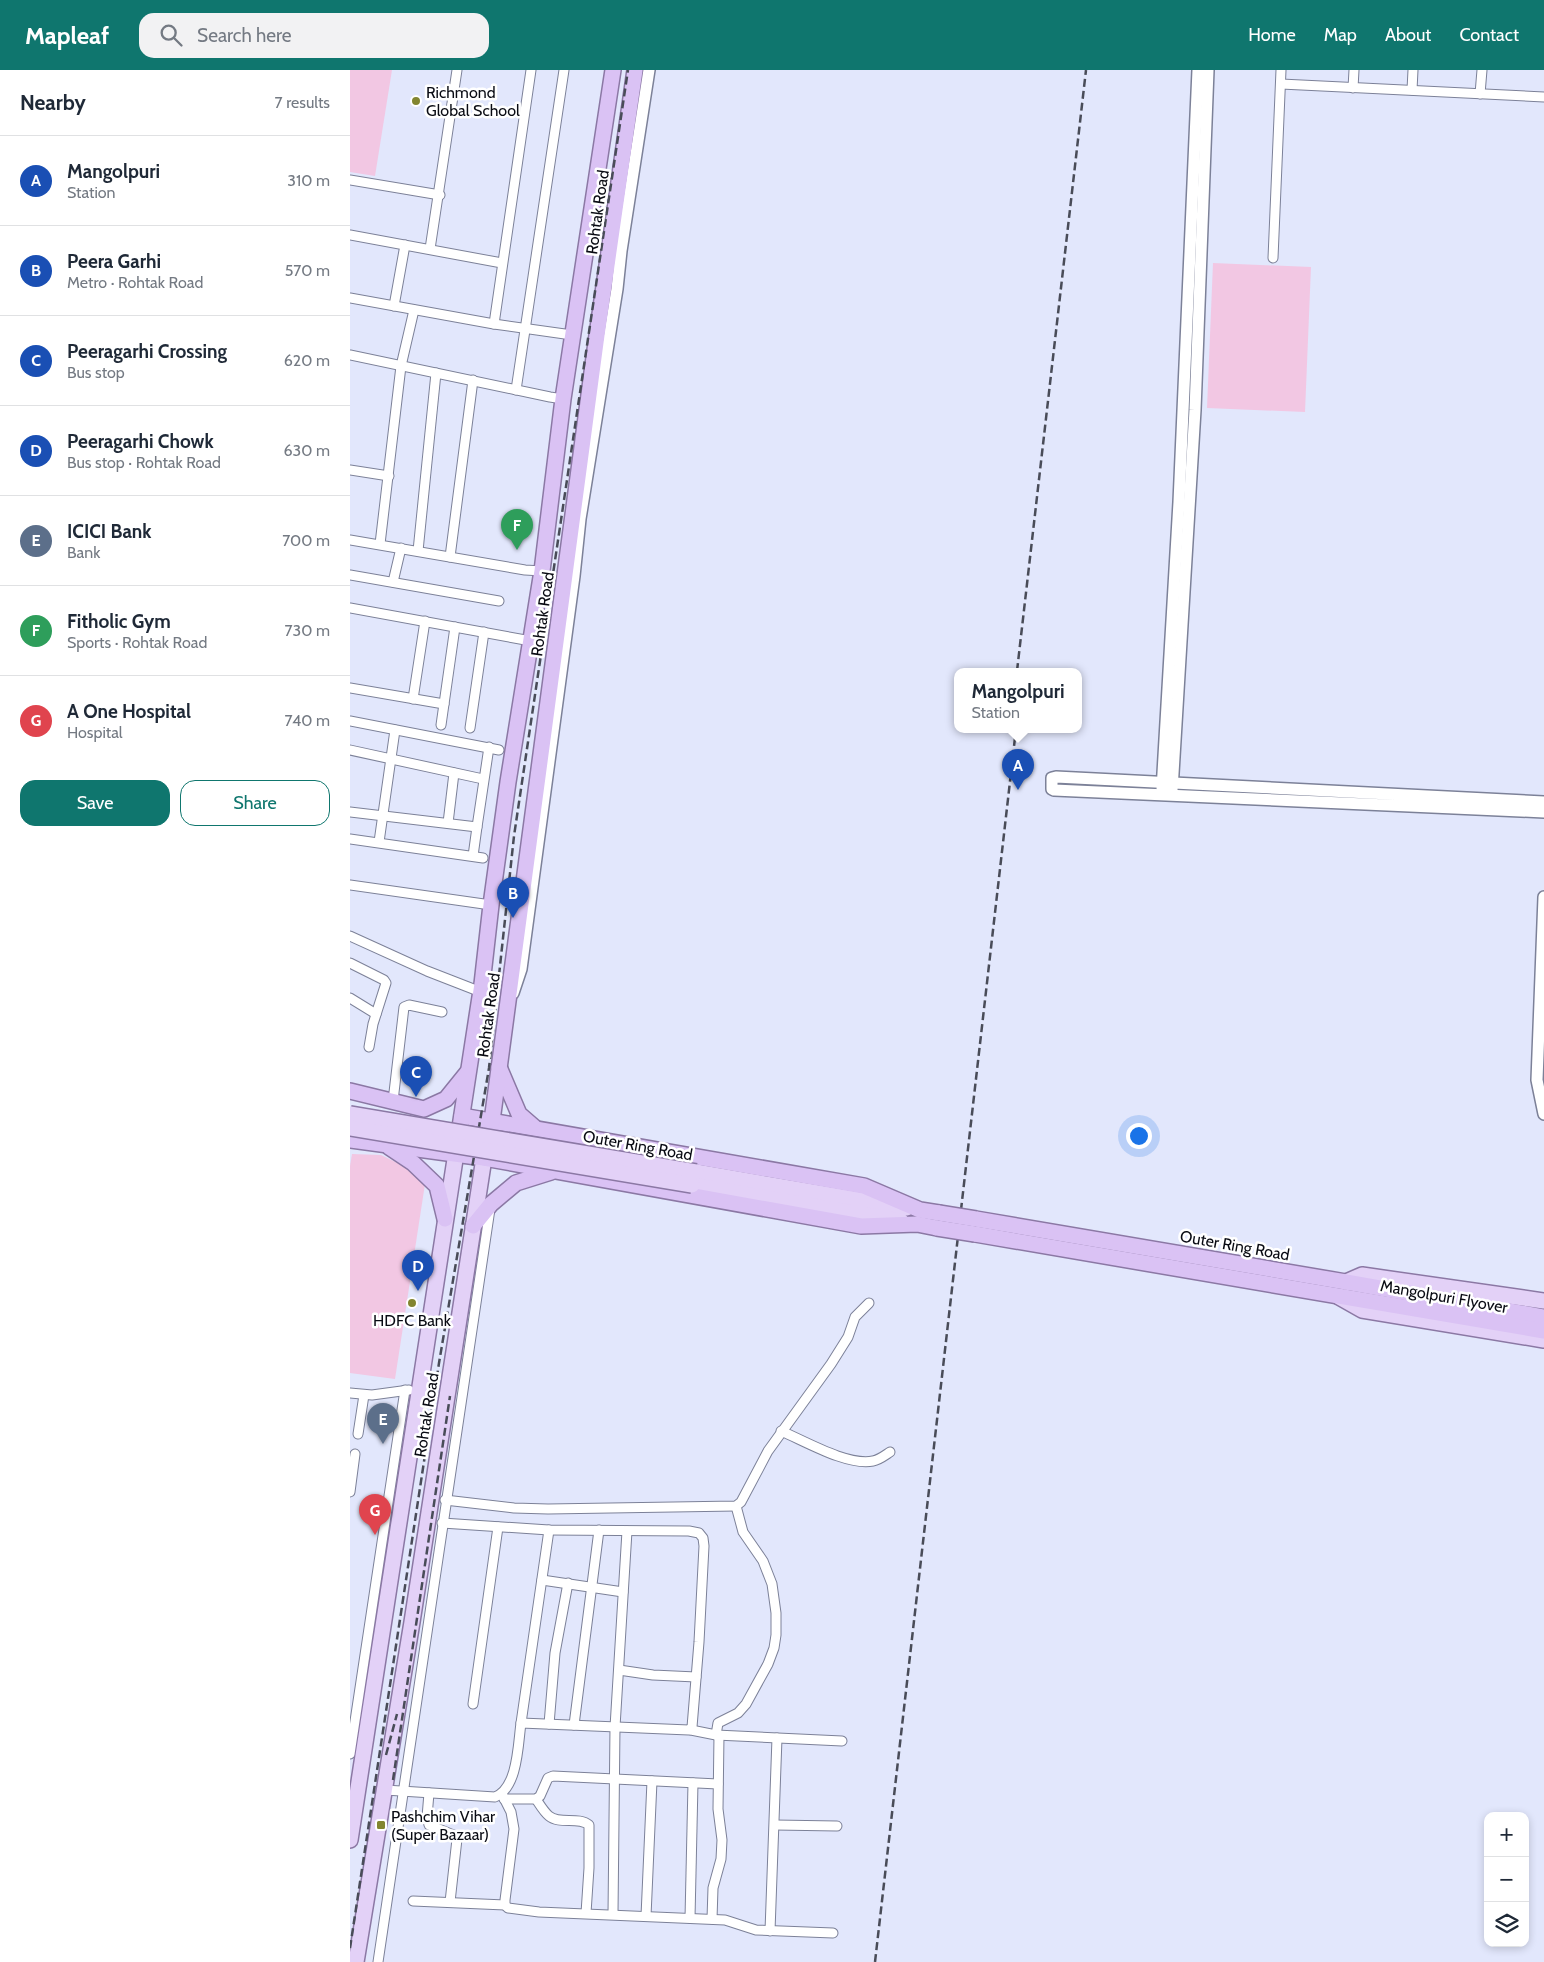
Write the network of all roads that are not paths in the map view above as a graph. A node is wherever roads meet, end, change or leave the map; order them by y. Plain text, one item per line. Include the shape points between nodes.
1 (457, 70) edge
2 (531, 70) edge
3 (564, 70) edge
4 (612, 70) edge
5 (635, 70) edge
6 (649, 70) edge
7 (1198, 70) edge
8 (1208, 70) edge
9 (1281, 70) edge
10 (1354, 70) edge
11 (1413, 70) edge
12 (1482, 70) edge
13 (1280, 84) junction
14 (1353, 88) junction
15 (1412, 90) junction
16 (1480, 94) junction
17 (1544, 98) edge
18 (350, 180) edge
19 (440, 195) junction
20 (350, 235) edge
21 (405, 245) junction
22 (430, 249) junction
23 (1273, 258) dead end
24 (502, 263) junction
25 (350, 298) edge
26 (394, 306) junction
27 (414, 310) junction
28 (494, 324) junction
29 (525, 329) junction
30 (604, 331) junction
31 (565, 334) junction
32 (350, 355) edge
33 (402, 366) junction
34 (436, 373) junction
35 (473, 380) junction
36 (516, 390) junction
37 (563, 399) junction
38 (350, 470) edge
39 (389, 476) junction
40 (350, 540) edge
41 (380, 544) junction
42 (401, 548) junction
43 (418, 551) junction
44 (450, 557) junction
45 (542, 571) junction
46 (350, 575) edge
47 (393, 582) junction
48 (499, 601) dead end
49 (350, 608) edge
50 (425, 621) junction
51 (455, 627) junction
52 (484, 632) junction
53 (531, 641) junction
54 (350, 688) edge
55 (413, 699) junction
56 (444, 704) junction
57 (350, 721) edge
58 (441, 725) dead end
59 (470, 728) dead end
60 (395, 730) junction
61 (489, 748) junction
62 (350, 750) edge
63 (499, 750) dead end
64 (391, 759) junction
65 (454, 773) junction
66 (483, 779) junction
67 (1167, 789) junction
68 (1544, 802) edge
69 (350, 812) edge
70 (1544, 812) edge
71 (383, 816) junction
72 (448, 823) junction
73 (477, 827) junction
74 (350, 839) edge
75 (378, 842) junction
76 (473, 856) junction
77 (483, 858) dead end
78 (350, 885) edge
79 (1544, 896) edge
80 (491, 905) junction
81 (350, 936) edge
82 (350, 963) edge
83 (481, 992) junction
84 (350, 998) edge
85 (442, 1012) dead end
86 (376, 1014) junction
87 (369, 1047) dead end
88 (499, 1065) junction
89 (469, 1070) junction
90 (350, 1091) edge
91 (393, 1102) junction
92 (350, 1114) edge
93 (1544, 1114) edge
94 (462, 1116) junction
95 (492, 1121) junction
96 (350, 1128) edge
97 (536, 1129) junction
98 (579, 1136) junction
99 (350, 1140) edge
100 (384, 1144) junction
101 (456, 1154) junction
102 (484, 1158) junction
103 (555, 1171) junction
104 (573, 1174) junction
105 (694, 1178) junction
106 (491, 1204) junction
107 (919, 1217) junction
108 (445, 1219) junction
109 (473, 1226) junction
110 (975, 1227) junction
111 (1346, 1282) junction
112 (1337, 1296) junction
113 (1379, 1296) junction
114 (1544, 1301) edge
115 (869, 1302) dead end
116 (1544, 1317) edge
117 (1544, 1331) edge
118 (1544, 1340) edge
119 (458, 1368) junction
120 (412, 1391) junction
121 (350, 1393) edge
122 (364, 1395) junction
123 (781, 1431) junction
124 (358, 1434) dead end
125 (890, 1452) dead end
126 (355, 1454) dead end
127 (352, 1470) edge
128 (350, 1492) edge
129 (445, 1500) junction
130 (736, 1506) junction
131 (442, 1523) junction
132 (498, 1527) junction
133 (549, 1530) junction
134 (599, 1530) junction
135 (627, 1531) junction
136 (542, 1580) junction
137 (568, 1583) junction
138 (591, 1586) junction
139 (624, 1592) junction
140 (619, 1670) junction
141 (696, 1677) junction
142 (473, 1704) dead end
143 (521, 1723) junction
144 (548, 1724) junction
145 (574, 1725) junction
146 (615, 1727) junction
147 (691, 1730) junction
148 (718, 1735) junction
149 (778, 1738) junction
150 (842, 1741) dead end
151 (350, 1754) edge
152 (615, 1779) junction
153 (652, 1781) junction
154 (693, 1783) junction
155 (718, 1784) junction
156 (385, 1790) junction
157 (405, 1791) junction
158 (428, 1793) junction
159 (503, 1797) junction
160 (536, 1799) junction
161 (775, 1825) junction
162 (837, 1826) dead end
163 (350, 1839) edge
164 (413, 1902) dead end
165 (450, 1902) junction
166 (505, 1905) junction
167 (586, 1913) junction
168 (613, 1914) junction
169 (646, 1916) junction
170 (690, 1918) junction
171 (712, 1919) junction
172 (770, 1931) junction
173 (833, 1933) dead end
174 (356, 1962) edge
175 (378, 1962) edge

1 - 19 street
2 - 24 street
3 - 29 street
4 - 31 highway, Rohtak Road
5 - 30 highway, Rohtak Road
6 - 30 street
7 - 67 street
8 - 67 street via 1194,410
9 - 13 street
10 - 14 street
11 - 15 street
12 - 16 street
13 - 14 street
13 - 23 street
14 - 15 street
15 - 16 street
16 - 17 street
18 - 19 street
19 - 22 street
20 - 21 street
21 - 22 street
21 - 26 street
22 - 24 street
24 - 28 street
25 - 26 street
26 - 27 street
27 - 28 street
27 - 33 street
28 - 29 street
29 - 31 street
29 - 36 street
30 - 88 highway, Rohtak Road
31 - 37 highway, Rohtak Road
32 - 33 street
33 - 34 street
33 - 39 street
34 - 35 street
34 - 43 street
35 - 36 street
35 - 44 street
36 - 37 street
37 - 45 highway, Rohtak Road
38 - 39 street
39 - 41 street
40 - 41 street
41 - 42 street
42 - 43 street
42 - 47 street
43 - 44 street
44 - 45 street
45 - 53 highway, Rohtak Road
46 - 47 street
47 - 48 street
49 - 50 street
50 - 51 street
50 - 55 street
51 - 52 street
51 - 56 street
52 - 53 street
52 - 59 street
53 - 80 highway, Rohtak Road
54 - 55 street
55 - 56 street
56 - 58 street
57 - 60 street
60 - 61 street
60 - 64 street
61 - 63 street
61 - 66 street
62 - 64 street
64 - 65 street
64 - 71 street
65 - 66 street
65 - 72 street
66 - 73 street
67 - 67 street via 1054,790 1051,781 1056,777
67 - 68 street
67 - 70 street
69 - 71 street
71 - 72 street
71 - 75 street
72 - 73 street
73 - 76 street
74 - 75 street
75 - 76 street
76 - 77 street
78 - 80 street
79 - 93 street via 1537,1080
80 - 83 highway, Rohtak Road
81 - 83 street
82 - 86 street via 386,983
83 - 89 highway, Rohtak Road
84 - 86 street
85 - 91 street via 409,1005 404,1007
86 - 87 street
88 - 95 highway, Rohtak Road
88 - 97 highway via 518,1114
89 - 91 highway via 446,1099 424,1109
89 - 94 highway, Rohtak Road
90 - 91 highway
92 - 105 main road, Outer Ring Road, bridge
94 - 95 highway, Outer Ring Road
94 - 101 highway, Rohtak Road
95 - 97 highway, Outer Ring Road
95 - 102 highway, Rohtak Road
96 - 105 main road, Outer Ring Road, bridge
97 - 98 highway, Outer Ring Road
98 - 104 highway
98 - 107 highway, Outer Ring Road via 864,1186
99 - 100 highway, Outer Ring Road
100 - 101 highway, Outer Ring Road
100 - 108 highway via 413,1163 437,1186
101 - 102 highway, Outer Ring Road
101 - 108 main road, Rohtak Road
102 - 103 highway, Outer Ring Road
102 - 109 main road, Rohtak Road
103 - 104 highway, Outer Ring Road
103 - 106 highway via 516,1182
104 - 107 highway, Outer Ring Road via 861,1226
105 - 107 main road, Outer Ring Road
106 - 109 highway
106 - 119 street
107 - 110 highway, Outer Ring Road, bridge
108 - 120 main road, Rohtak Road
109 - 119 main road, Rohtak Road
110 - 111 highway, Outer Ring Road
110 - 112 highway, Outer Ring Road
111 - 113 highway, Mangolpuri Flyover
111 - 114 main road, Outer Ring Road via 1362,1275
112 - 113 highway, Mangolpuri Flyover
112 - 118 main road via 1362,1310
113 - 116 highway, Mangolpuri Flyover
113 - 117 highway, Mangolpuri Flyover
115 - 123 street via 855,1317 840,1350
119 - 129 street
119 - 156 main road, Rohtak Road
120 - 122 street
120 - 151 street
120 - 163 main road, Rohtak Road via 386,1620
121 - 122 street
122 - 124 street
123 - 125 street via 843,1458 872,1461
123 - 130 street
126 - 127 street
127 - 128 street
129 - 130 street via 548,1509
129 - 131 street
130 - 148 street via 743,1532 763,1561 772,1584 776,1635 768,1664 754,1690 738,1713 718,1723
131 - 132 street
131 - 157 street
132 - 133 street
132 - 142 street
133 - 134 street
133 - 136 street
134 - 135 street
134 - 138 street
135 - 139 street
135 - 141 street via 695,1532 703,1538
136 - 137 street
136 - 143 street
137 - 138 street
137 - 144 street via 555,1653
138 - 139 street
138 - 145 street
139 - 140 street
140 - 141 street
140 - 146 street
141 - 147 street
143 - 144 street
143 - 159 street via 514,1772
144 - 145 street
145 - 146 street
146 - 147 street
146 - 152 street
147 - 148 street
148 - 149 street
148 - 155 street
149 - 150 street
149 - 161 street
152 - 153 street
152 - 160 street via 553,1776 548,1778
152 - 168 street
153 - 154 street
153 - 169 street
154 - 155 street
154 - 170 street
155 - 171 street via 721,1859 714,1888
156 - 157 street
156 - 174 main road, Rohtak Road
157 - 158 street
157 - 175 street
158 - 159 street
158 - 165 street via 430,1825 457,1839
159 - 160 street
159 - 166 street via 511,1812 514,1829
160 - 167 street via 556,1820 589,1825
161 - 162 street
161 - 172 street
164 - 165 street
165 - 166 street
166 - 167 street via 512,1909
167 - 168 street
168 - 169 street
169 - 170 street
170 - 171 street
171 - 172 street
172 - 173 street

